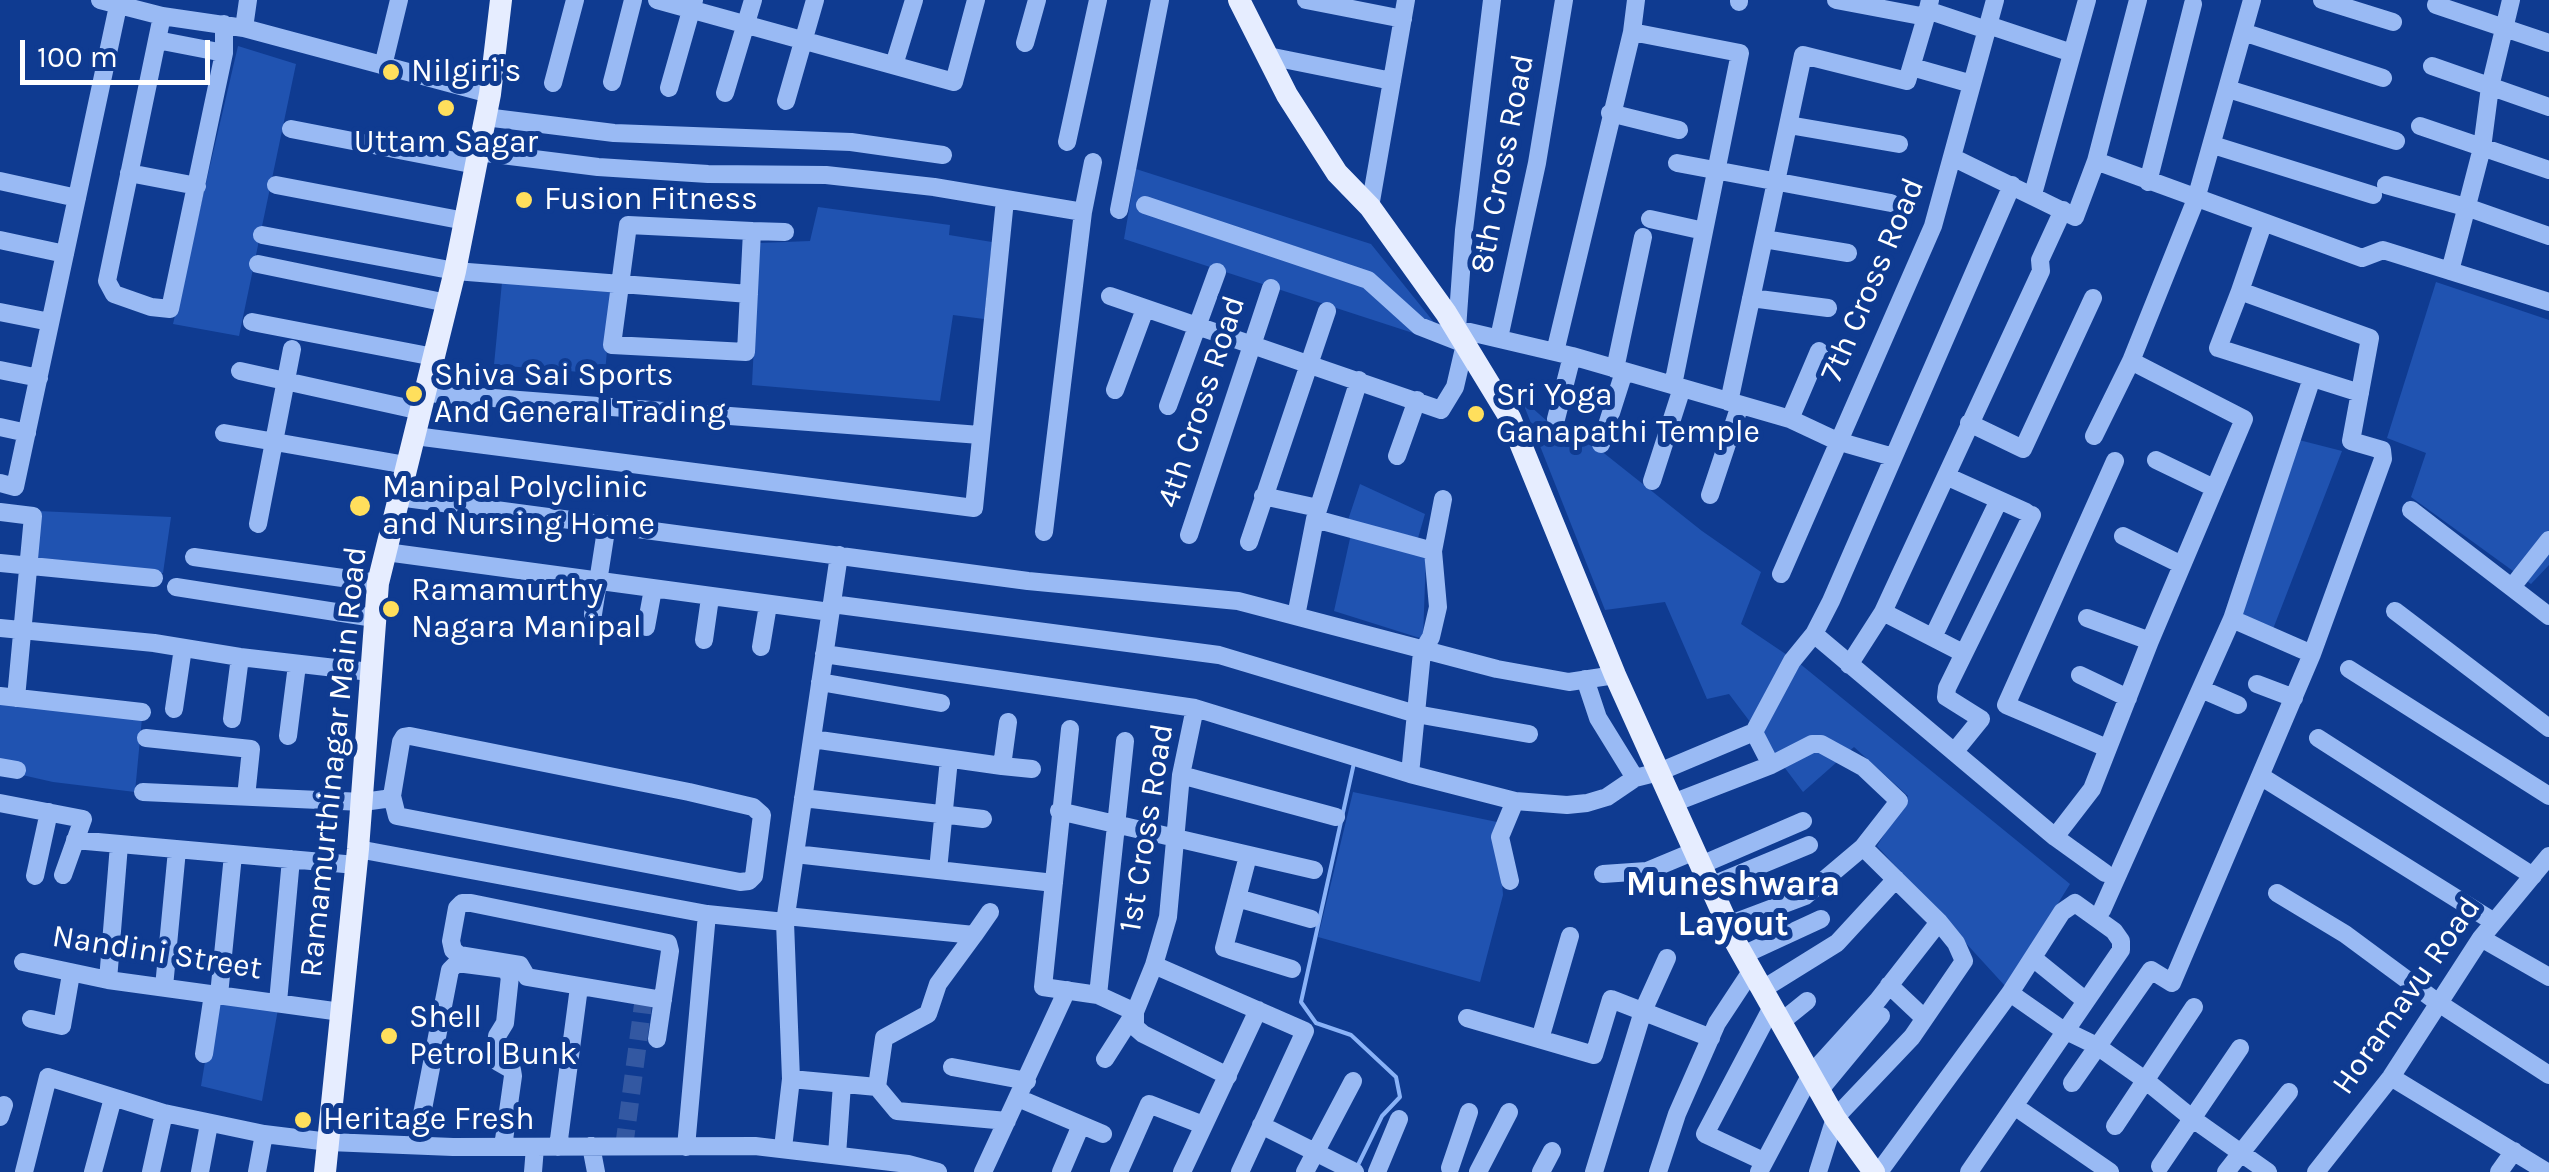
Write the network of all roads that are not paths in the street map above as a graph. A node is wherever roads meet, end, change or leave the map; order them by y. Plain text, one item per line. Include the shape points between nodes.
1 (100, 0) edge
2 (248, 0) edge
3 (398, 0) edge
4 (575, 0) edge
5 (633, 0) edge
6 (656, 0) edge
7 (753, 0) edge
8 (815, 0) edge
9 (914, 0) edge
10 (976, 0) edge
11 (1037, 0) edge
12 (1098, 0) edge
13 (1160, 0) edge
14 (1239, 0) edge
15 (1306, 0) edge
16 (1406, 0) edge
17 (1492, 0) edge
18 (1564, 0) edge
19 (1636, 0) edge
20 (1836, 0) edge
21 (1995, 0) edge
22 (2087, 0) edge
23 (2138, 0) edge
24 (2252, 0) edge
25 (2322, 0) edge
26 (2510, 0) edge
27 (502, 4) edge
28 (2193, 4) dead end
29 (692, 5) edge
30 (2436, 5) dead end
31 (118, 6) junction
32 (1928, 9) edge
33 (171, 11) edge
34 (1403, 20) junction
35 (2393, 22) dead end
36 (224, 24) junction
37 (746, 25) junction
38 (1987, 27) junction
39 (244, 28) junction
40 (2506, 28) junction
41 (1632, 32) junction
42 (2243, 32) junction
43 (157, 40) junction
44 (803, 40) junction
45 (1025, 43) dead end
46 (2549, 44) edge
47 (224, 53) junction
48 (2072, 53) junction
49 (1268, 56) junction
50 (894, 65) junction
51 (384, 66) junction
52 (2432, 66) dead end
53 (1912, 67) junction
54 (2383, 78) dead end
55 (1392, 80) junction
56 (553, 82) dead end
57 (612, 82) dead end
58 (1972, 84) junction
59 (2490, 87) junction
60 (669, 88) dead end
61 (2228, 90) junction
62 (725, 93) dead end
63 (786, 100) dead end
64 (487, 106) junction
65 (2549, 107) edge
66 (1610, 112) junction
67 (1788, 124) junction
68 (2420, 126) dead end
69 (290, 129) dead end
70 (1679, 130) dead end
71 (2396, 141) dead end
72 (1067, 142) dead end
73 (1899, 144) dead end
74 (2214, 145) junction
75 (2482, 148) junction
76 (943, 155) dead end
77 (477, 158) junction
78 (1954, 158) junction
79 (2096, 161) junction
80 (1092, 162) dead end
81 (1677, 163) dead end
82 (1716, 170) junction
83 (2549, 170) edge
84 (129, 173) junction
85 (1777, 179) junction
86 (0, 180) edge
87 (2148, 182) junction
88 (276, 185) dead end
89 (2012, 185) junction
90 (197, 186) junction
91 (2033, 194) junction
92 (77, 198) junction
93 (2196, 199) junction
94 (1005, 200) junction
95 (1891, 202) dead end
96 (1145, 206) dead end
97 (1370, 207) junction
98 (2468, 208) junction
99 (1118, 210) dead end
100 (2063, 210) junction
101 (1084, 212) junction
102 (464, 222) junction
103 (2263, 224) junction
104 (752, 231) junction
105 (786, 232) dead end
106 (1704, 232) junction
107 (262, 235) dead end
108 (2549, 236) edge
109 (1764, 239) junction
110 (0, 240) edge
111 (65, 254) junction
112 (1848, 254) dead end
113 (258, 264) dead end
114 (455, 271) junction
115 (2450, 271) junction
116 (1217, 272) dead end
117 (618, 284) junction
118 (1271, 288) dead end
119 (2240, 292) junction
120 (749, 294) junction
121 (1110, 296) dead end
122 (1751, 298) junction
123 (2093, 298) dead end
124 (2549, 302) edge
125 (447, 303) junction
126 (1828, 308) dead end
127 (1145, 309) junction
128 (1327, 311) dead end
129 (0, 312) edge
130 (50, 322) junction
131 (252, 322) dead end
132 (1198, 326) junction
133 (1460, 336) junction
134 (1499, 338) junction
135 (1252, 345) junction
136 (292, 349) dead end
137 (1819, 350) dead end
138 (1563, 354) junction
139 (434, 357) junction
140 (2131, 361) junction
141 (1307, 363) junction
142 (0, 370) edge
143 (1619, 370) junction
144 (240, 371) dead end
145 (1481, 371) junction
146 (38, 378) junction
147 (2312, 378) junction
148 (286, 380) junction
149 (1359, 380) junction
150 (1678, 386) junction
151 (1454, 387) junction
152 (1116, 390) dead end
153 (2360, 393) junction
154 (1417, 400) junction
155 (424, 402) junction
156 (1735, 404) junction
157 (1168, 406) dead end
158 (1556, 419) dead end
159 (1790, 419) junction
160 (1969, 423) junction
161 (0, 427) edge
162 (27, 433) junction
163 (224, 433) dead end
164 (980, 435) junction
165 (414, 436) junction
166 (2094, 436) dead end
167 (1837, 441) junction
168 (274, 442) junction
169 (1601, 444) dead end
170 (1397, 456) dead end
171 (1893, 457) junction
172 (2156, 460) dead end
173 (2115, 461) dead end
174 (406, 466) junction
175 (1946, 476) junction
176 (1652, 481) dead end
177 (0, 483) edge
178 (2214, 488) junction
179 (1710, 494) dead end
180 (1263, 496) junction
181 (398, 497) junction
182 (1443, 498) dead end
183 (1999, 500) junction
184 (2411, 510) dead end
185 (0, 512) edge
186 (1316, 514) junction
187 (258, 524) dead end
188 (607, 524) junction
189 (1044, 532) dead end
190 (1190, 535) dead end
191 (2122, 536) dead end
192 (2549, 540) edge
193 (1250, 542) dead end
194 (1433, 551) junction
195 (386, 552) junction
196 (839, 555) junction
197 (194, 556) dead end
198 (0, 563) edge
199 (28, 566) junction
200 (2182, 566) junction
201 (1781, 574) dead end
202 (154, 578) dead end
203 (598, 582) junction
204 (378, 584) junction
205 (176, 587) dead end
206 (2512, 587) junction
207 (652, 589) junction
208 (710, 598) junction
209 (768, 605) junction
210 (831, 608) junction
211 (2395, 611) dead end
212 (1883, 612) junction
213 (593, 614) dead end
214 (1296, 616) junction
215 (2549, 616) edge
216 (374, 618) junction
217 (2087, 618) dead end
218 (2232, 619) junction
219 (646, 627) dead end
220 (0, 628) edge
221 (22, 630) junction
222 (1814, 634) junction
223 (1933, 637) junction
224 (704, 640) dead end
225 (2150, 641) junction
226 (760, 647) dead end
227 (183, 648) junction
228 (1960, 651) dead end
229 (1422, 652) junction
230 (824, 654) junction
231 (2312, 654) junction
232 (240, 657) junction
233 (297, 665) junction
234 (1848, 665) junction
235 (2349, 669) dead end
236 (370, 672) junction
237 (1615, 674) junction
238 (2080, 675) dead end
239 (1586, 679) junction
240 (820, 682) junction
241 (2257, 684) dead end
242 (2201, 689) junction
243 (8, 697) edge
244 (2128, 698) junction
245 (2294, 698) junction
246 (941, 703) dead end
247 (2238, 705) dead end
248 (1196, 708) junction
249 (174, 709) dead end
250 (142, 712) dead end
251 (1416, 714) junction
252 (232, 719) dead end
253 (1008, 722) dead end
254 (2549, 728) edge
255 (1070, 729) dead end
256 (1754, 732) junction
257 (1530, 734) dead end
258 (288, 736) dead end
259 (146, 738) dead end
260 (2318, 738) dead end
261 (812, 739) junction
262 (1125, 740) dead end
263 (2108, 748) junction
264 (1955, 751) junction
265 (949, 758) junction
266 (1771, 765) junction
267 (1002, 766) junction
268 (1032, 769) dead end
269 (1659, 772) junction
270 (1410, 774) junction
271 (1181, 775) junction
272 (1635, 778) junction
273 (2262, 778) junction
274 (143, 792) dead end
275 (392, 796) junction
276 (2549, 796) edge
277 (246, 797) junction
278 (803, 798) junction
279 (1514, 801) junction
280 (362, 802) junction
281 (0, 803) edge
282 (1673, 803) junction
283 (1060, 811) junction
284 (49, 812) junction
285 (944, 814) junction
286 (1336, 817) dead end
287 (983, 819) dead end
288 (1802, 820) dead end
289 (1118, 824) junction
290 (1175, 837) junction
291 (2055, 837) junction
292 (76, 840) junction
293 (119, 845) junction
294 (1810, 845) dead end
295 (1864, 847) junction
296 (177, 850) junction
297 (233, 854) junction
298 (795, 854) junction
299 (1248, 856) junction
300 (2549, 856) edge
301 (357, 857) junction
302 (291, 860) junction
303 (1702, 867) junction
304 (938, 870) junction
305 (1314, 870) dead end
306 (63, 874) dead end
307 (1603, 874) dead end
308 (2105, 874) dead end
309 (35, 876) dead end
310 (2533, 876) junction
311 (1896, 880) junction
312 (1510, 881) dead end
313 (1054, 883) junction
314 (2277, 893) dead end
315 (1237, 898) junction
316 (2102, 910) dead end
317 (990, 912) dead end
318 (707, 914) junction
319 (786, 919) junction
320 (1311, 919) dead end
321 (1821, 920) dead end
322 (1939, 922) junction
323 (2494, 922) junction
324 (1728, 925) junction
325 (974, 936) junction
326 (1570, 936) dead end
327 (2482, 938) junction
328 (1667, 958) dead end
329 (2032, 958) junction
330 (22, 962) dead end
331 (1154, 965) junction
332 (1292, 968) dead end
333 (71, 974) junction
334 (2549, 978) edge
335 (108, 980) junction
336 (1890, 986) junction
337 (164, 987) junction
338 (579, 987) junction
339 (1762, 989) junction
340 (1067, 990) junction
341 (2010, 993) junction
342 (216, 995) junction
343 (1098, 995) junction
344 (662, 1000) junction
345 (1807, 1001) dead end
346 (2086, 1001) junction
347 (278, 1002) junction
348 (2436, 1002) junction
349 (2194, 1007) dead end
350 (1258, 1010) junction
351 (1643, 1011) junction
352 (340, 1012) junction
353 (1135, 1012) junction
354 (1882, 1016) dead end
355 (1466, 1018) dead end
356 (1924, 1018) junction
357 (31, 1019) dead end
358 (2065, 1031) junction
359 (1711, 1038) junction
360 (657, 1039) dead end
361 (1540, 1040) junction
362 (2097, 1046) junction
363 (2240, 1048) dead end
364 (204, 1054) dead end
365 (1104, 1059) dead end
366 (952, 1067) dead end
367 (2549, 1075) edge
368 (1228, 1076) junction
369 (2390, 1077) junction
370 (791, 1079) junction
371 (2146, 1080) junction
372 (1353, 1081) dead end
373 (2072, 1082) dead end
374 (1815, 1083) junction
375 (842, 1084) junction
376 (877, 1088) junction
377 (1023, 1089) junction
378 (2289, 1092) dead end
379 (113, 1098) junction
380 (1469, 1112) dead end
381 (1509, 1112) dead end
382 (2024, 1112) dead end
383 (164, 1113) junction
384 (1399, 1118) dead end
385 (1834, 1118) junction
386 (2193, 1119) junction
387 (1007, 1122) junction
388 (209, 1124) junction
389 (1081, 1125) junction
390 (1203, 1125) junction
391 (1261, 1126) junction
392 (2115, 1126) dead end
393 (264, 1134) junction
394 (1104, 1134) dead end
395 (329, 1142) junction
396 (416, 1145) junction
397 (591, 1146) junction
398 (503, 1147) junction
399 (535, 1147) junction
400 (558, 1147) junction
401 (686, 1147) junction
402 (783, 1148) junction
403 (1315, 1151) junction
404 (1552, 1151) dead end
405 (2242, 1152) junction
406 (2514, 1152) junction
407 (837, 1155) junction
408 (1761, 1166) edge
409 (2160, 1166) dead end
410 (1353, 1171) edge
411 (1452, 1171) edge
412 (24, 1172) edge
413 (93, 1172) edge
414 (152, 1172) edge
415 (200, 1172) edge
416 (257, 1172) edge
417 (325, 1172) edge
418 (534, 1172) edge
419 (596, 1172) edge
420 (938, 1172) edge
421 (983, 1172) edge
422 (1061, 1172) edge
423 (1119, 1172) edge
424 (1182, 1172) edge
425 (1240, 1172) edge
426 (1304, 1172) edge
427 (1377, 1172) edge
428 (1478, 1172) edge
429 (1541, 1172) edge
430 (1594, 1172) edge
431 (1658, 1172) edge
432 (1818, 1172) edge
433 (1876, 1172) edge
434 (1970, 1172) edge
435 (2110, 1172) edge
436 (2226, 1172) edge
437 (2268, 1172) edge
438 (2316, 1172) edge
439 (2499, 1172) edge
440 (2547, 1172) edge

1 - 31 street
2 - 39 street
3 - 51 street
4 - 56 street
5 - 57 street
6 - 29 street
7 - 37 street
8 - 44 street
9 - 50 street
10 - 50 street via 954,82
11 - 45 street
12 - 72 street
13 - 99 street
14 - 49 main road
15 - 34 street
16 - 34 street
17 - 133 street via 1464,230
18 - 134 street, 8th Cross Road
19 - 41 street
20 - 32 street
21 - 38 street, 7th Cross Road
22 - 48 street
23 - 79 street
24 - 42 street
25 - 35 street
26 - 40 street
27 - 64 main road, Ramamurthinagar Main Road
28 - 87 street
29 - 37 street
29 - 60 street
30 - 40 street
31 - 33 street
31 - 92 street
32 - 38 street
32 - 53 street
33 - 36 street
33 - 43 street
34 - 55 street
36 - 39 street
36 - 47 street
37 - 44 street
37 - 62 street
38 - 48 street
38 - 58 street, 7th Cross Road
39 - 51 street
40 - 46 street
40 - 59 street
41 - 66 street
41 - 82 street via 1740,53
42 - 54 street
42 - 61 street
43 - 47 street
43 - 84 street
44 - 50 street
44 - 63 street
47 - 90 street
48 - 91 street
49 - 55 street
49 - 97 main road via 1336,173
51 - 64 street
52 - 59 street
53 - 58 street
53 - 67 street via 1907,81 1804,55
55 - 97 street
58 - 78 street, 7th Cross Road
59 - 65 street
59 - 75 street
61 - 71 street
61 - 74 street
64 - 76 street via 653,135 850,142
64 - 77 main road, Ramamurthinagar Main Road
66 - 70 street
66 - 138 street
67 - 73 street
67 - 85 street
68 - 75 street
69 - 77 street
74 - 93 street
74 - 98 street
75 - 83 street
75 - 98 street
77 - 94 street via 826,175
77 - 102 main road, Ramamurthinagar Main Road
78 - 89 street
78 - 167 street, 7th Cross Road via 1934,226
79 - 87 street
79 - 100 street via 2075,216
80 - 101 street
81 - 82 street
82 - 85 street
82 - 106 street
84 - 90 street
84 - 90 street via 107,281 114,294 152,307 170,309
85 - 95 street
85 - 109 street
86 - 92 street
87 - 93 street
88 - 102 street
89 - 91 street
89 - 171 street
91 - 100 street
92 - 111 street
93 - 103 street
93 - 140 street
94 - 101 street
94 - 164 street
96 - 133 street via 1345,270 1368,280 1419,326
97 - 133 main road
98 - 108 street
98 - 115 street
100 - 160 street
101 - 189 street
102 - 114 main road, Ramamurthinagar Main Road
103 - 115 street via 2362,258 2384,250
103 - 119 street
104 - 105 street
104 - 117 street via 628,225
104 - 120 street
106 - 143 street via 1646,228
106 - 150 street
107 - 114 street
109 - 112 street
109 - 122 street
110 - 111 street
111 - 130 street
113 - 125 street
114 - 117 street
114 - 125 main road, Ramamurthinagar Main Road
115 - 124 street
116 - 132 street
117 - 120 street
117 - 120 street via 612,345 746,352
118 - 135 street, 4th Cross Road
119 - 147 street via 2218,348
119 - 153 street via 2370,338
121 - 127 street
122 - 126 street
122 - 156 street
123 - 160 street via 2023,449
125 - 139 main road, Ramamurthinagar Main Road
127 - 132 street
127 - 152 street
128 - 141 street
129 - 130 street
130 - 146 street
131 - 139 street
132 - 135 street
132 - 157 street
133 - 134 street
133 - 145 main road
133 - 151 street
134 - 138 street
135 - 141 street
135 - 190 street, 4th Cross Road
136 - 148 street
137 - 159 street
138 - 143 street
138 - 158 street
139 - 155 main road, Ramamurthinagar Main Road
140 - 166 street
140 - 178 street via 2244,419
141 - 149 street
141 - 180 street
142 - 146 street
143 - 150 street
143 - 169 street
144 - 148 street
145 - 151 street
145 - 237 main road via 1510,418
146 - 162 street
147 - 153 street
147 - 218 street
148 - 155 street
148 - 168 street
149 - 154 street
149 - 186 street
150 - 156 street
150 - 176 street
151 - 154 street via 1441,410
153 - 231 street via 2351,441 2382,450 2383,460
154 - 170 street
155 - 164 street
155 - 165 main road, Ramamurthinagar Main Road
156 - 159 street
156 - 179 street
159 - 167 street
160 - 175 street
161 - 162 street
162 - 177 street via 15,487
163 - 168 street
164 - 165 street via 974,508
165 - 174 main road, Ramamurthinagar Main Road
167 - 171 street
167 - 201 street, 7th Cross Road
168 - 174 street
168 - 187 street
171 - 222 street
172 - 178 street
173 - 263 street via 2006,705
174 - 181 main road, Ramamurthinagar Main Road
175 - 183 street
175 - 212 street
178 - 200 street
180 - 186 street
180 - 193 street
181 - 188 street
181 - 195 main road, Ramamurthinagar Main Road
182 - 194 street
183 - 223 street
183 - 264 street via 2029,514 1947,688 1946,697 1981,719
184 - 206 street
185 - 199 street via 33,516
186 - 194 street
186 - 214 street
188 - 196 street
188 - 203 street
191 - 200 street
192 - 206 street
194 - 229 street via 1438,607
195 - 203 street
195 - 204 main road, Ramamurthinagar Main Road
196 - 210 street
196 - 214 street via 1238,602
197 - 204 street
198 - 199 street
199 - 202 street
199 - 221 street
200 - 225 street
203 - 207 street
203 - 213 street
204 - 216 main road, Ramamurthinagar Main Road
205 - 216 street
206 - 215 street
207 - 208 street
207 - 219 street
208 - 209 street
208 - 224 street
209 - 210 street
209 - 226 street
210 - 230 street
210 - 251 street via 1218,655
211 - 254 street
212 - 223 street
212 - 234 street
214 - 229 street
216 - 236 main road, Ramamurthinagar Main Road
217 - 225 street
218 - 231 street
218 - 242 street
220 - 221 street
221 - 227 street
221 - 243 street
222 - 234 street
222 - 256 street
223 - 228 street
225 - 244 street
227 - 232 street
227 - 249 street
229 - 239 street via 1569,682
229 - 251 street
230 - 240 street
230 - 248 street
231 - 245 street
232 - 233 street
232 - 252 street
233 - 236 street
233 - 258 street
234 - 264 street
235 - 276 street
236 - 280 main road, Ramamurthinagar Main Road
237 - 239 street
237 - 269 main road
238 - 244 street
239 - 272 street via 1598,718
240 - 246 street
240 - 261 street
241 - 245 street
242 - 247 street
242 - 316 street
243 - 250 street
244 - 263 street
245 - 273 street
248 - 270 street
248 - 271 street, 1st Cross Road
251 - 257 street
251 - 270 street
253 - 267 street
255 - 283 street
256 - 266 street
256 - 269 street
259 - 277 street via 251,749
260 - 310 street
261 - 265 street
261 - 278 street
262 - 289 street
263 - 291 street via 2092,789
264 - 291 street
265 - 267 street
265 - 285 street
266 - 282 street
266 - 295 street via 1820,744 1863,767 1900,802
267 - 268 street
269 - 272 street
269 - 282 main road
270 - 279 street
271 - 286 street
271 - 290 street, 1st Cross Road
272 - 279 street via 1587,803
273 - 323 street
273 - 362 street via 2172,983 2151,970
274 - 277 street
275 - 275 street via 401,742 410,736 689,792 758,808 754,876 740,882 398,816
275 - 280 street
277 - 280 street
278 - 285 street
278 - 298 street
279 - 312 street via 1500,837
280 - 301 main road, Ramamurthinagar Main Road
281 - 284 street
282 - 303 main road
283 - 289 street
283 - 313 street
284 - 292 street via 83,818
284 - 309 street
285 - 287 street
285 - 304 street
288 - 303 street
289 - 290 street
289 - 343 street
290 - 299 street
290 - 331 street, 1st Cross Road via 1168,917
291 - 308 street
292 - 293 street
292 - 306 street
293 - 296 street
293 - 335 street
294 - 303 street
295 - 311 street
295 - 324 street via 1805,896
296 - 297 street
296 - 337 street
297 - 302 street
297 - 342 street
298 - 304 street
298 - 319 street
299 - 305 street
299 - 315 street
300 - 310 street, Horamavu Road
301 - 302 street
301 - 318 street
301 - 352 main road, Ramamurthinagar Main Road
302 - 347 street
303 - 307 street
303 - 324 main road
304 - 313 street
310 - 323 street, Horamavu Road
311 - 322 street
311 - 339 street via 1838,943
313 - 340 street via 1043,987
314 - 348 street
315 - 320 street
315 - 332 street via 1224,948
317 - 325 street
318 - 319 street
318 - 401 street
319 - 325 street
319 - 370 street
321 - 339 street
322 - 336 street
322 - 356 street via 1964,962
323 - 327 street, Horamavu Road
324 - 339 main road
325 - 376 street via 938,984 928,1014 884,1038
326 - 361 street
327 - 334 street
327 - 348 street, Horamavu Road
328 - 351 street
329 - 341 street
329 - 346 street
329 - 346 street via 2070,904 2114,931 2120,950
330 - 333 street, Nandini Street
331 - 350 street
331 - 353 street, 1st Cross Road
333 - 335 street, Nandini Street
333 - 357 street via 62,1026
335 - 337 street, Nandini Street
336 - 356 street
336 - 374 street
337 - 342 street, Nandini Street
338 - 344 street
338 - 344 street via 527,977 520,966 459,955 451,940 457,908 470,903 662,940 670,951
338 - 400 street
339 - 345 street
339 - 359 street via 1717,1023
339 - 374 main road
339 - 408 street via 1705,1134
340 - 343 street
340 - 377 street
341 - 358 street
341 - 433 street
342 - 347 street, Nandini Street
342 - 364 street
343 - 353 street
344 - 360 street
346 - 358 street
347 - 352 street, Nandini Street
348 - 367 street
348 - 369 street, Horamavu Road
349 - 371 street
350 - 368 street
350 - 391 street via 1306,1031
351 - 359 street
351 - 361 street via 1610,1000 1594,1055
351 - 430 street
352 - 395 main road, Ramamurthinagar Main Road
353 - 365 street, 1st Cross Road
353 - 368 street via 1135,1027 1143,1034
354 - 374 street
355 - 361 street
356 - 385 street
358 - 362 street
358 - 434 street
359 - 431 street
362 - 371 street
362 - 373 street
363 - 386 street
366 - 377 street
368 - 390 street
369 - 406 street
369 - 438 street, Horamavu Road
370 - 375 street
370 - 402 street
371 - 386 street
371 - 392 street
372 - 403 street
374 - 385 main road
374 - 408 street
375 - 376 street
375 - 407 street
376 - 387 street via 897,1111
377 - 387 street
377 - 389 street
378 - 405 street
379 - 383 street
379 - 412 street via 48,1078
379 - 413 street
380 - 411 street
381 - 428 street
382 - 435 street
383 - 388 street
383 - 414 street
384 - 427 street
385 - 432 street
385 - 433 main road
386 - 405 street
386 - 409 street
387 - 421 street
388 - 393 street
388 - 415 street
389 - 394 street
389 - 422 street
390 - 423 street via 1148,1104
390 - 424 street
391 - 403 street
391 - 425 street
393 - 395 street
393 - 416 street
395 - 396 street
395 - 417 main road, Ramamurthinagar Main Road
396 - 398 street
396 - 398 street via 450,970 457,962 504,969 510,976 496,1054 513,1076
397 - 400 street
397 - 401 street
397 - 419 street
398 - 399 street
399 - 400 street
399 - 418 street
401 - 402 street
402 - 407 street
403 - 410 street
403 - 426 street
404 - 429 street
405 - 436 street
405 - 437 street
406 - 439 street
406 - 440 street
407 - 420 street

